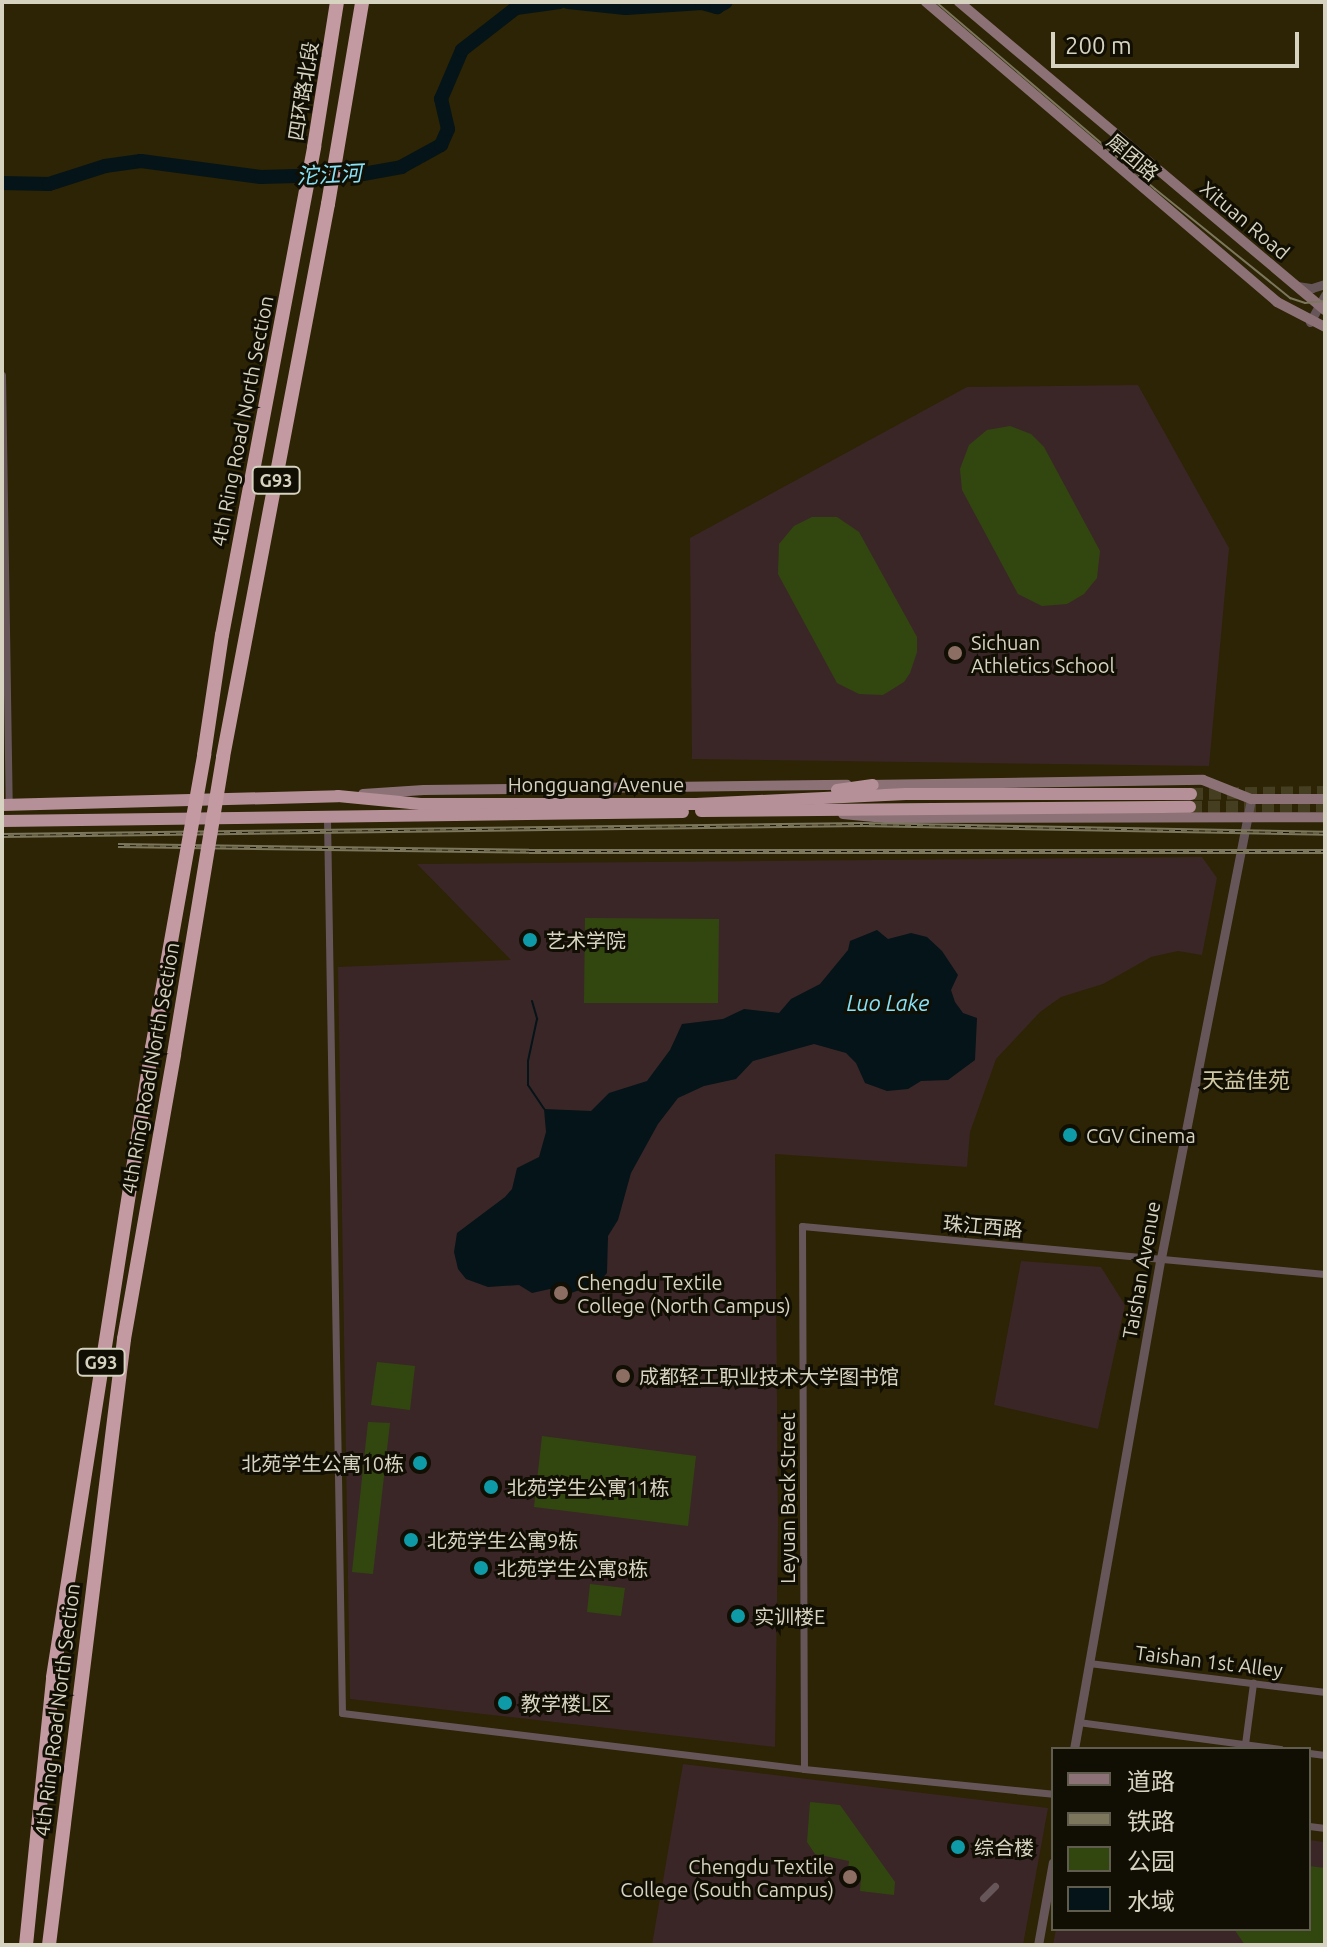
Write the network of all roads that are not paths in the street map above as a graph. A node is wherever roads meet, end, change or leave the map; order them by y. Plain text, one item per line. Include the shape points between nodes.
1 (337, 2) edge
2 (362, 2) edge
3 (926, 2) edge
4 (959, 2) edge
5 (298, 233) joint
6 (1325, 284) edge
7 (1295, 286) junction
8 (1323, 304) edge
9 (1310, 322) junction
10 (1325, 327) edge
11 (2, 375) edge
12 (4, 486) edge
13 (873, 785) junction
14 (338, 796) junction
15 (1251, 799) junction
16 (1325, 799) edge
17 (772, 800) junction
18 (6, 805) edge
19 (793, 810) junction
20 (1247, 817) junction
21 (1325, 817) edge
22 (327, 819) junction
23 (2, 821) edge
24 (802, 1226) joint
25 (1161, 1258) junction
26 (1325, 1274) edge
27 (1089, 1663) junction
28 (1253, 1683) junction
29 (1325, 1692) edge
30 (1078, 1722) junction
31 (1243, 1746) edge
32 (1074, 1747) edge
33 (804, 1769) junction
34 (1051, 1794) edge
35 (1051, 1873) edge
36 (995, 1886) dead end
37 (983, 1898) dead end
38 (26, 1945) edge
39 (49, 1945) edge
40 (1038, 1945) edge

1 - 5 highway, 四环路北段 / G93
2 - 39 highway, 4th Ring Road North Section / G93, bridge via 223,757 124,1339
3 - 9 main road, 犀团路 via 1277,302
4 - 7 main road, Xituan Road
5 - 38 highway, 4th Ring Road North Section / G93, bridge via 152,1048 53,1677
6 - 7 street
7 - 8 main road, Xituan Road
8 - 9 street
9 - 10 main road, 犀团路
11 - 12 street
12 - 18 street
13 - 14 main road via 424,790
13 - 15 main road via 1203,780
13 - 17 highway
14 - 17 highway, Hongguang Avenue via 421,804
14 - 18 highway, Hongguang Avenue
15 - 16 main road
15 - 20 street, Taishan Avenue
17 - 19 highway, Hongguang Avenue via 906,794 1190,800
19 - 20 main road via 885,818
19 - 22 highway, Hongguang Avenue
20 - 21 main road
20 - 25 street, Taishan Avenue
22 - 23 highway, Hongguang Avenue
22 - 33 street via 342,1713
24 - 25 street, 珠江西路
24 - 33 street, Leyuan Back Street
25 - 26 street, 珠江西路
25 - 27 street, Taishan Avenue
27 - 28 street, Taishan 1st Alley
27 - 30 street, Taishan Avenue
28 - 29 street, Taishan 1st Alley
28 - 31 street
30 - 31 street
30 - 32 street, Taishan Avenue
33 - 34 street
35 - 40 street
36 - 37 street

